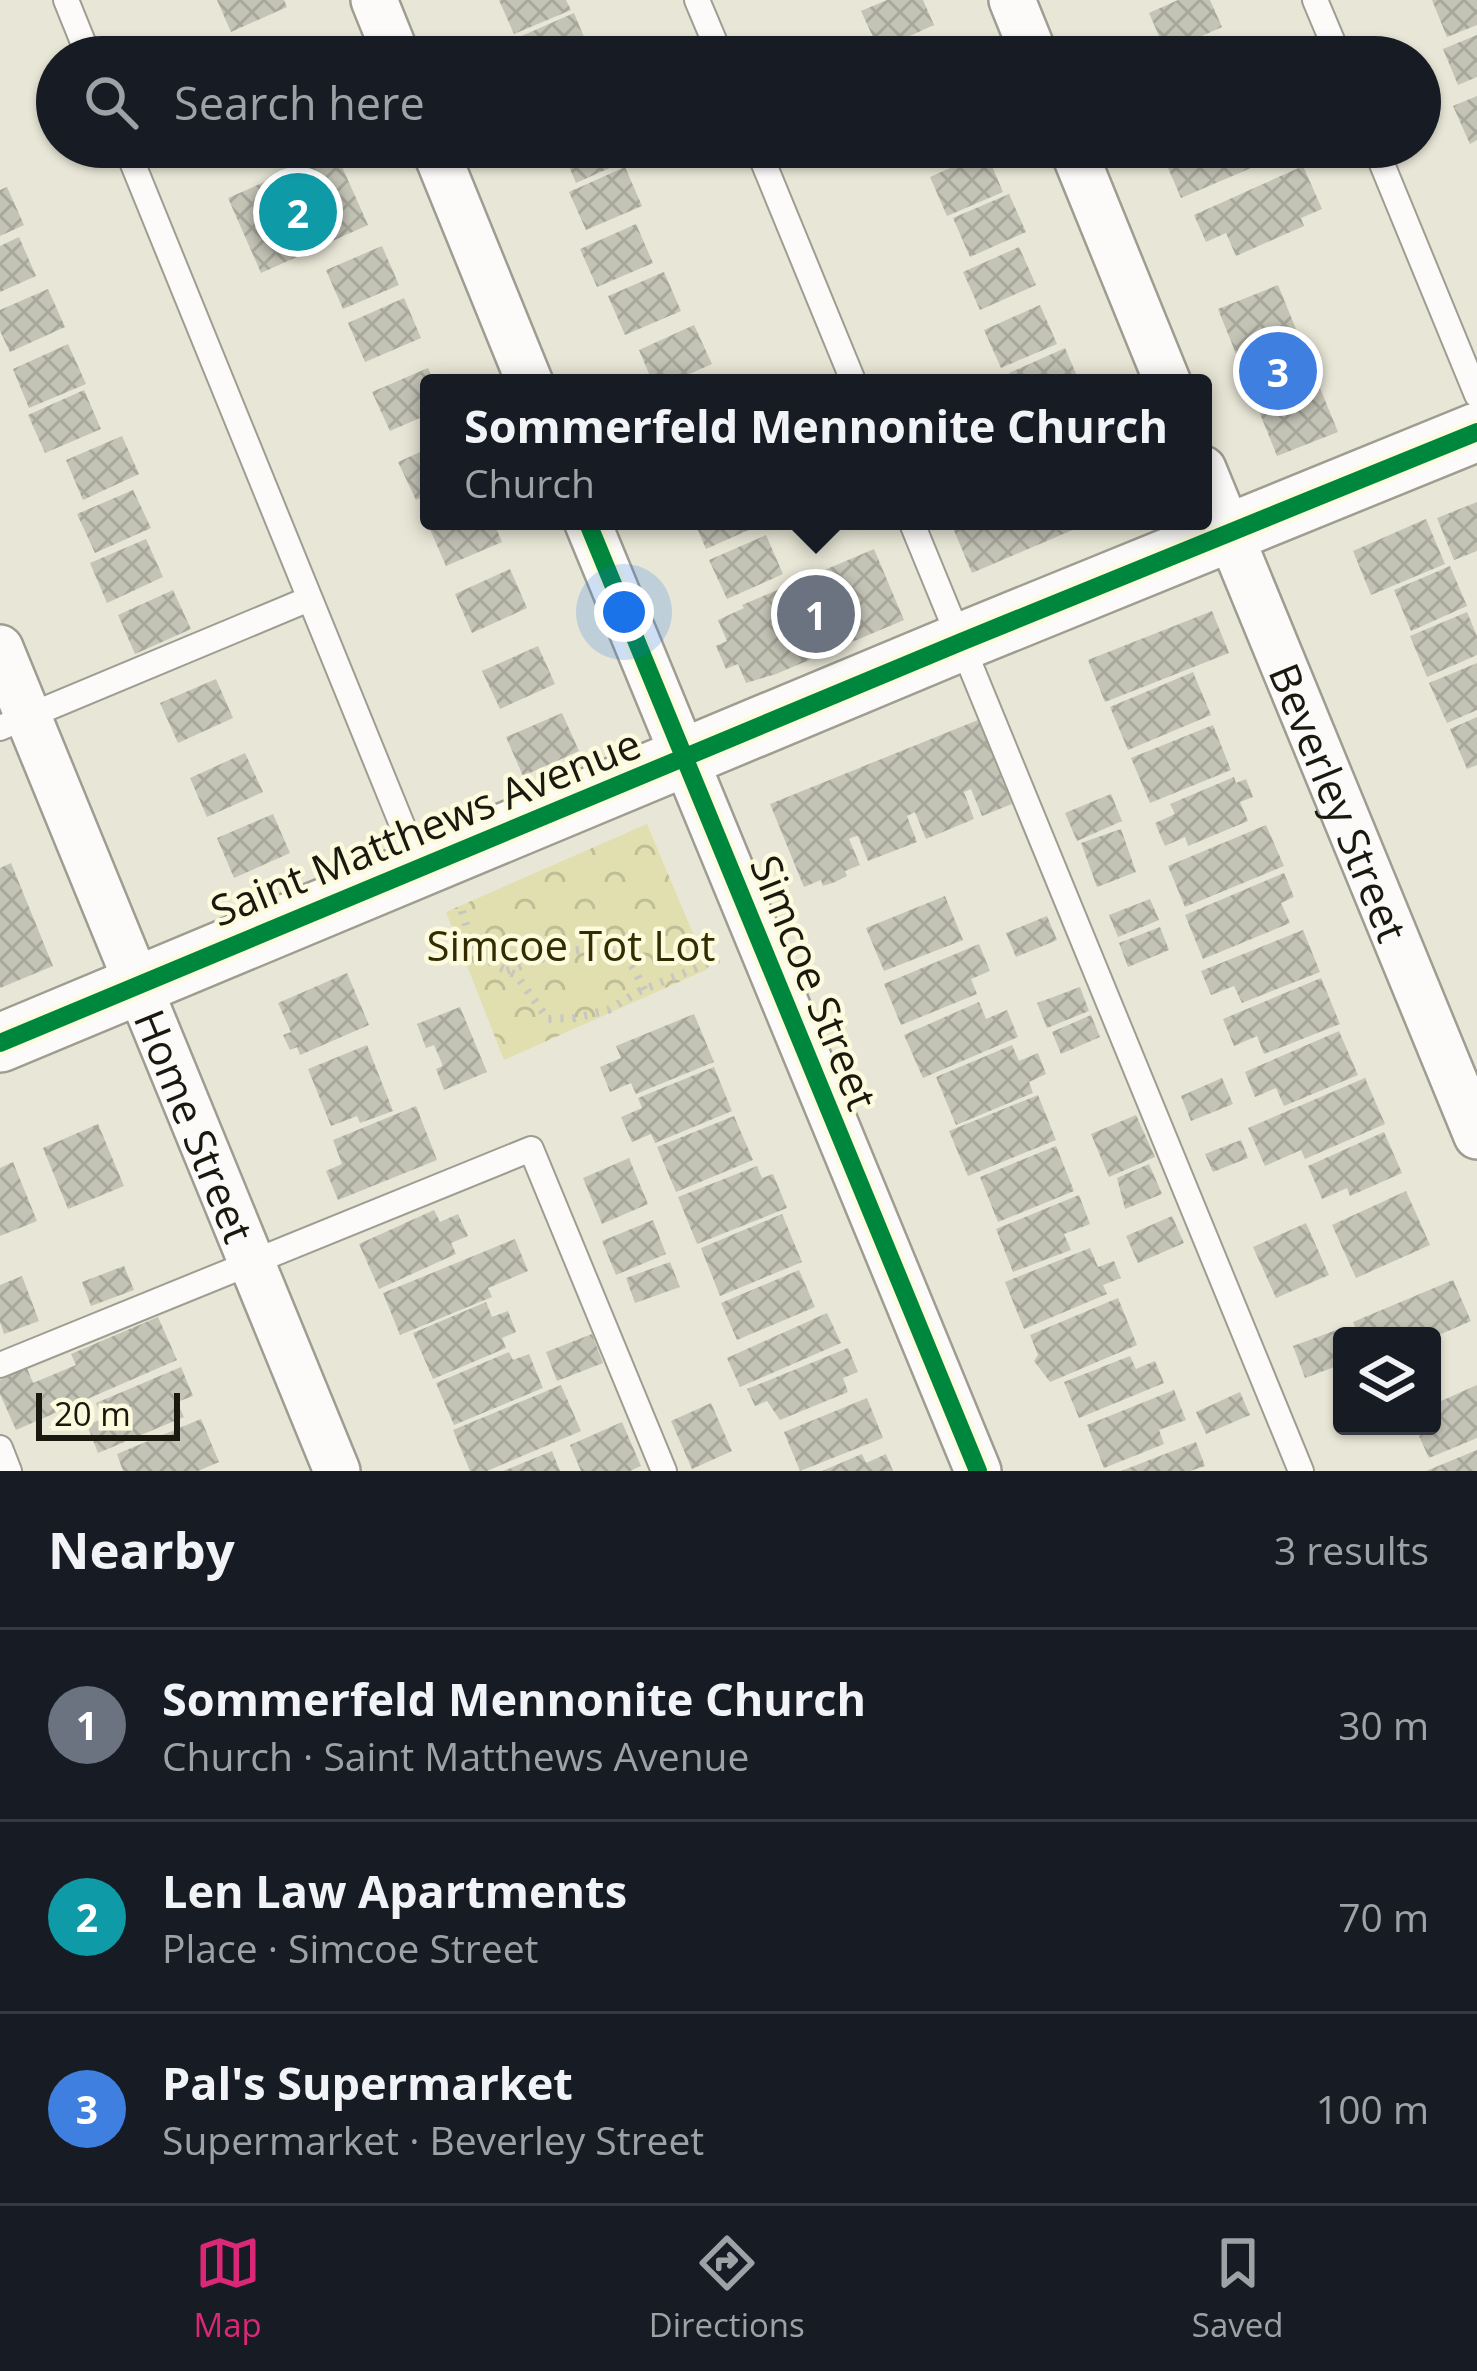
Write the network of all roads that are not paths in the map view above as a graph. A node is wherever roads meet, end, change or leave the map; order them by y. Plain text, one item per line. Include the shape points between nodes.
1 (66, 0) edge
2 (374, 0) edge
3 (697, 0) edge
4 (1012, 0) edge
5 (1315, 0) edge
6 (81, 36) edge
7 (389, 36) edge
8 (712, 36) edge
9 (1027, 36) edge
10 (1330, 36) edge
11 (135, 168) edge
12 (443, 168) edge
13 (767, 168) edge
14 (1081, 168) edge
15 (1385, 168) edge
16 (526, 374) edge
17 (850, 374) edge
18 (1164, 374) edge
19 (1477, 395) edge
20 (1477, 432) edge
21 (1212, 491) edge
22 (590, 530) edge
23 (915, 530) edge
24 (1229, 533) junction
25 (309, 599) junction
26 (961, 642) junction
27 (0, 648) edge
28 (14, 722) edge
29 (683, 759) junction
30 (420, 869) junction
31 (137, 985) junction
32 (0, 1043) edge
33 (1477, 1136) edge
34 (252, 1263) junction
35 (0, 1365) edge
36 (0, 1448) edge
37 (9, 1471) edge
38 (337, 1471) edge
39 (664, 1471) edge
40 (978, 1471) edge
41 (1300, 1471) edge

1 - 6 lane
2 - 7 street
3 - 8 lane
4 - 9 street
5 - 10 lane
11 - 25 lane
12 - 16 street
13 - 17 lane
14 - 18 street
15 - 19 lane
20 - 24 street, Saint Matthews Avenue
21 - 24 street, Beverley Street
22 - 29 street, Simcoe Street
23 - 26 lane
24 - 26 street, Saint Matthews Avenue
24 - 33 street, Beverley Street
25 - 28 lane
25 - 30 lane
26 - 29 street, Saint Matthews Avenue
26 - 41 lane
27 - 28 street, Home Street
28 - 31 street, Home Street
29 - 30 street, Saint Matthews Avenue
29 - 40 street, Simcoe Street
30 - 31 street, Saint Matthews Avenue
31 - 32 street, Saint Matthews Avenue
31 - 34 street, Home Street
34 - 35 lane
34 - 38 street, Home Street
34 - 39 lane via 531,1149
36 - 37 lane

